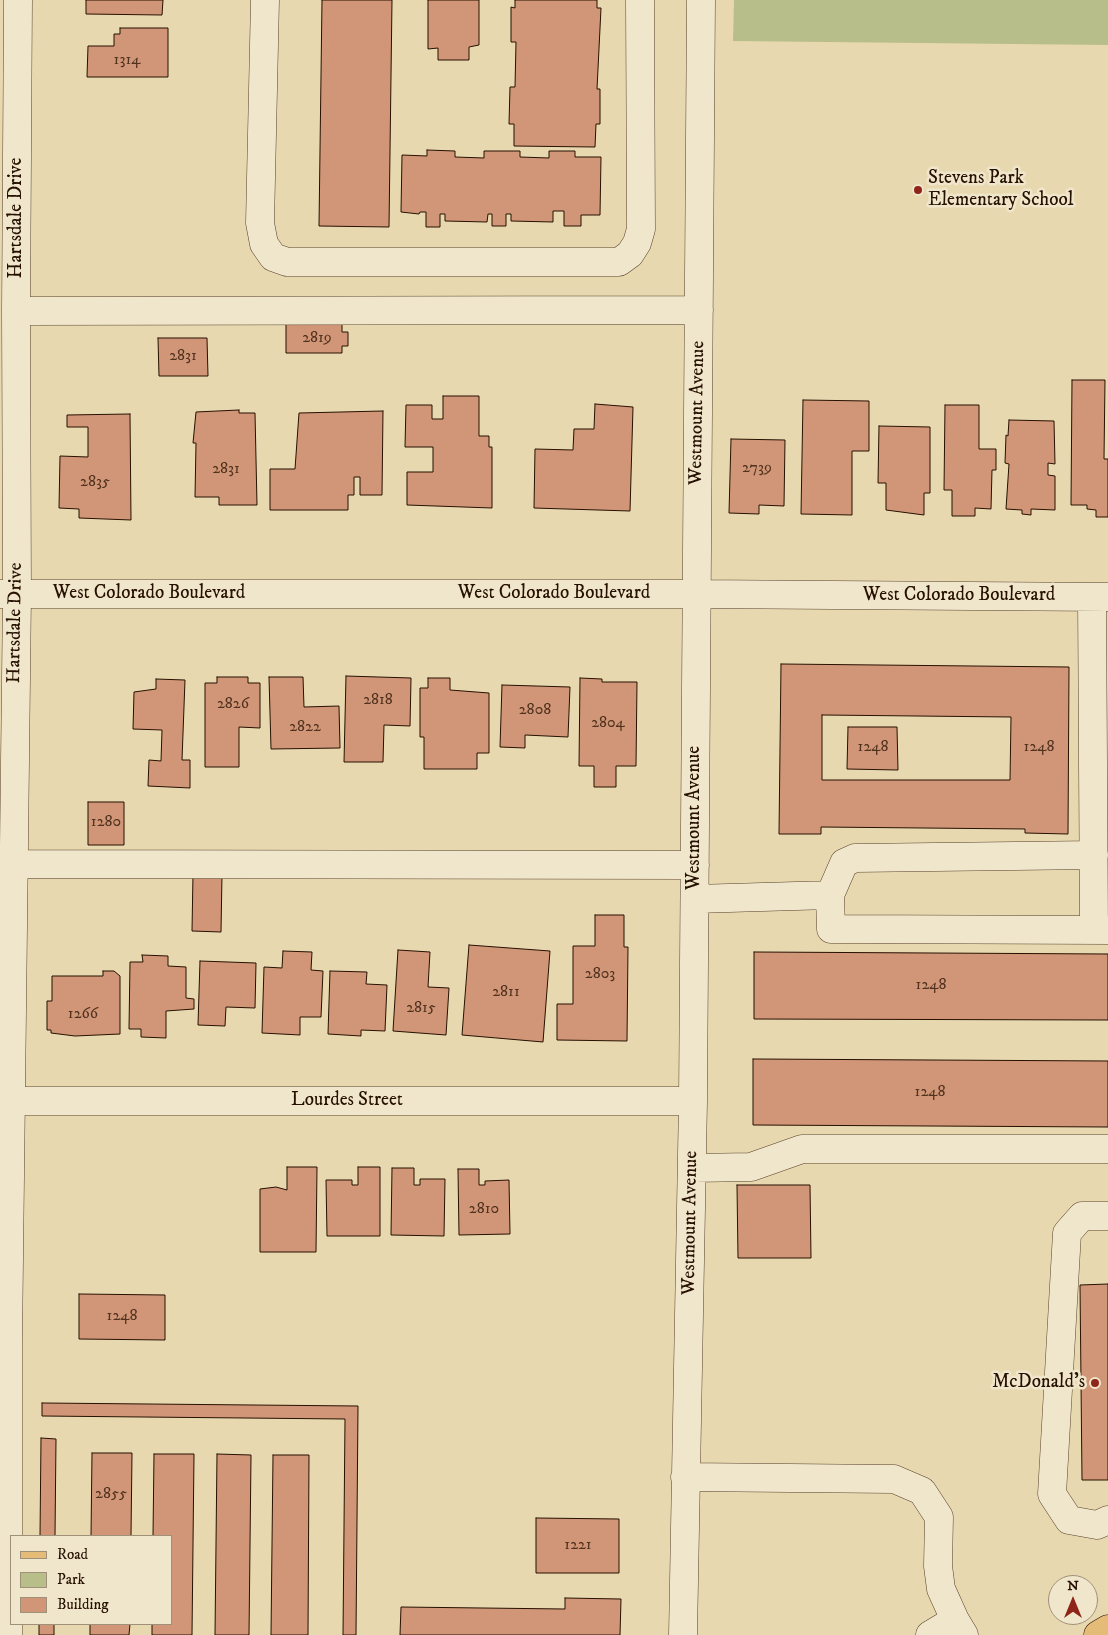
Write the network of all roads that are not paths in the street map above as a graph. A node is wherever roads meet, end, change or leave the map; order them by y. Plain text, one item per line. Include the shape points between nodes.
1 (18, 0) edge
2 (265, 0) edge
3 (640, 0) edge
4 (701, 0) edge
5 (9, 170) edge
6 (16, 310) junction
7 (698, 310) junction
8 (8, 383) edge
9 (696, 594) junction
10 (9, 595) edge
11 (1100, 597) edge
12 (1094, 855) junction
13 (7, 864) edge
14 (695, 865) junction
15 (830, 895) junction
16 (694, 898) junction
17 (1101, 930) edge
18 (5, 1101) edge
19 (693, 1101) junction
20 (1108, 1149) edge
21 (692, 1168) junction
22 (1108, 1216) edge
23 (4, 1342) edge
24 (685, 1477) junction
25 (1108, 1520) edge
26 (960, 1628) edge
27 (1108, 1629) edge
28 (8, 1635) edge
29 (683, 1635) edge
30 (930, 1635) edge
31 (1098, 1635) edge

1 - 5 street, Hartsdale Drive
2 - 3 street via 260,223 264,244 273,257 286,262 618,262 637,244 641,229
4 - 7 street, Westmount Avenue
5 - 6 street, Hartsdale Drive
6 - 7 street
6 - 8 street, Hartsdale Drive
7 - 9 street, Westmount Avenue
8 - 10 street, Hartsdale Drive
9 - 10 street, West Colorado Boulevard
9 - 11 street, West Colorado Boulevard
9 - 14 street, Westmount Avenue
10 - 13 street, Hartsdale Drive
11 - 12 street
12 - 15 street via 855,858 844,863
12 - 17 street
13 - 14 street
13 - 18 street, Hartsdale Drive
14 - 16 street, Westmount Avenue
15 - 16 street
15 - 17 street via 831,930
16 - 19 street, Westmount Avenue
18 - 19 street, Lourdes Street
18 - 23 street, Hartsdale Drive
19 - 21 street, Westmount Avenue
20 - 21 street via 802,1149 751,1167
21 - 24 street, Westmount Avenue
22 - 25 street via 1082,1216 1067,1234 1052,1494 1069,1520 1097,1525
23 - 28 street, Hartsdale Drive
24 - 26 street via 894,1479 922,1491 939,1517 940,1589
24 - 29 street, Westmount Avenue
26 - 30 street
27 - 31 main road

